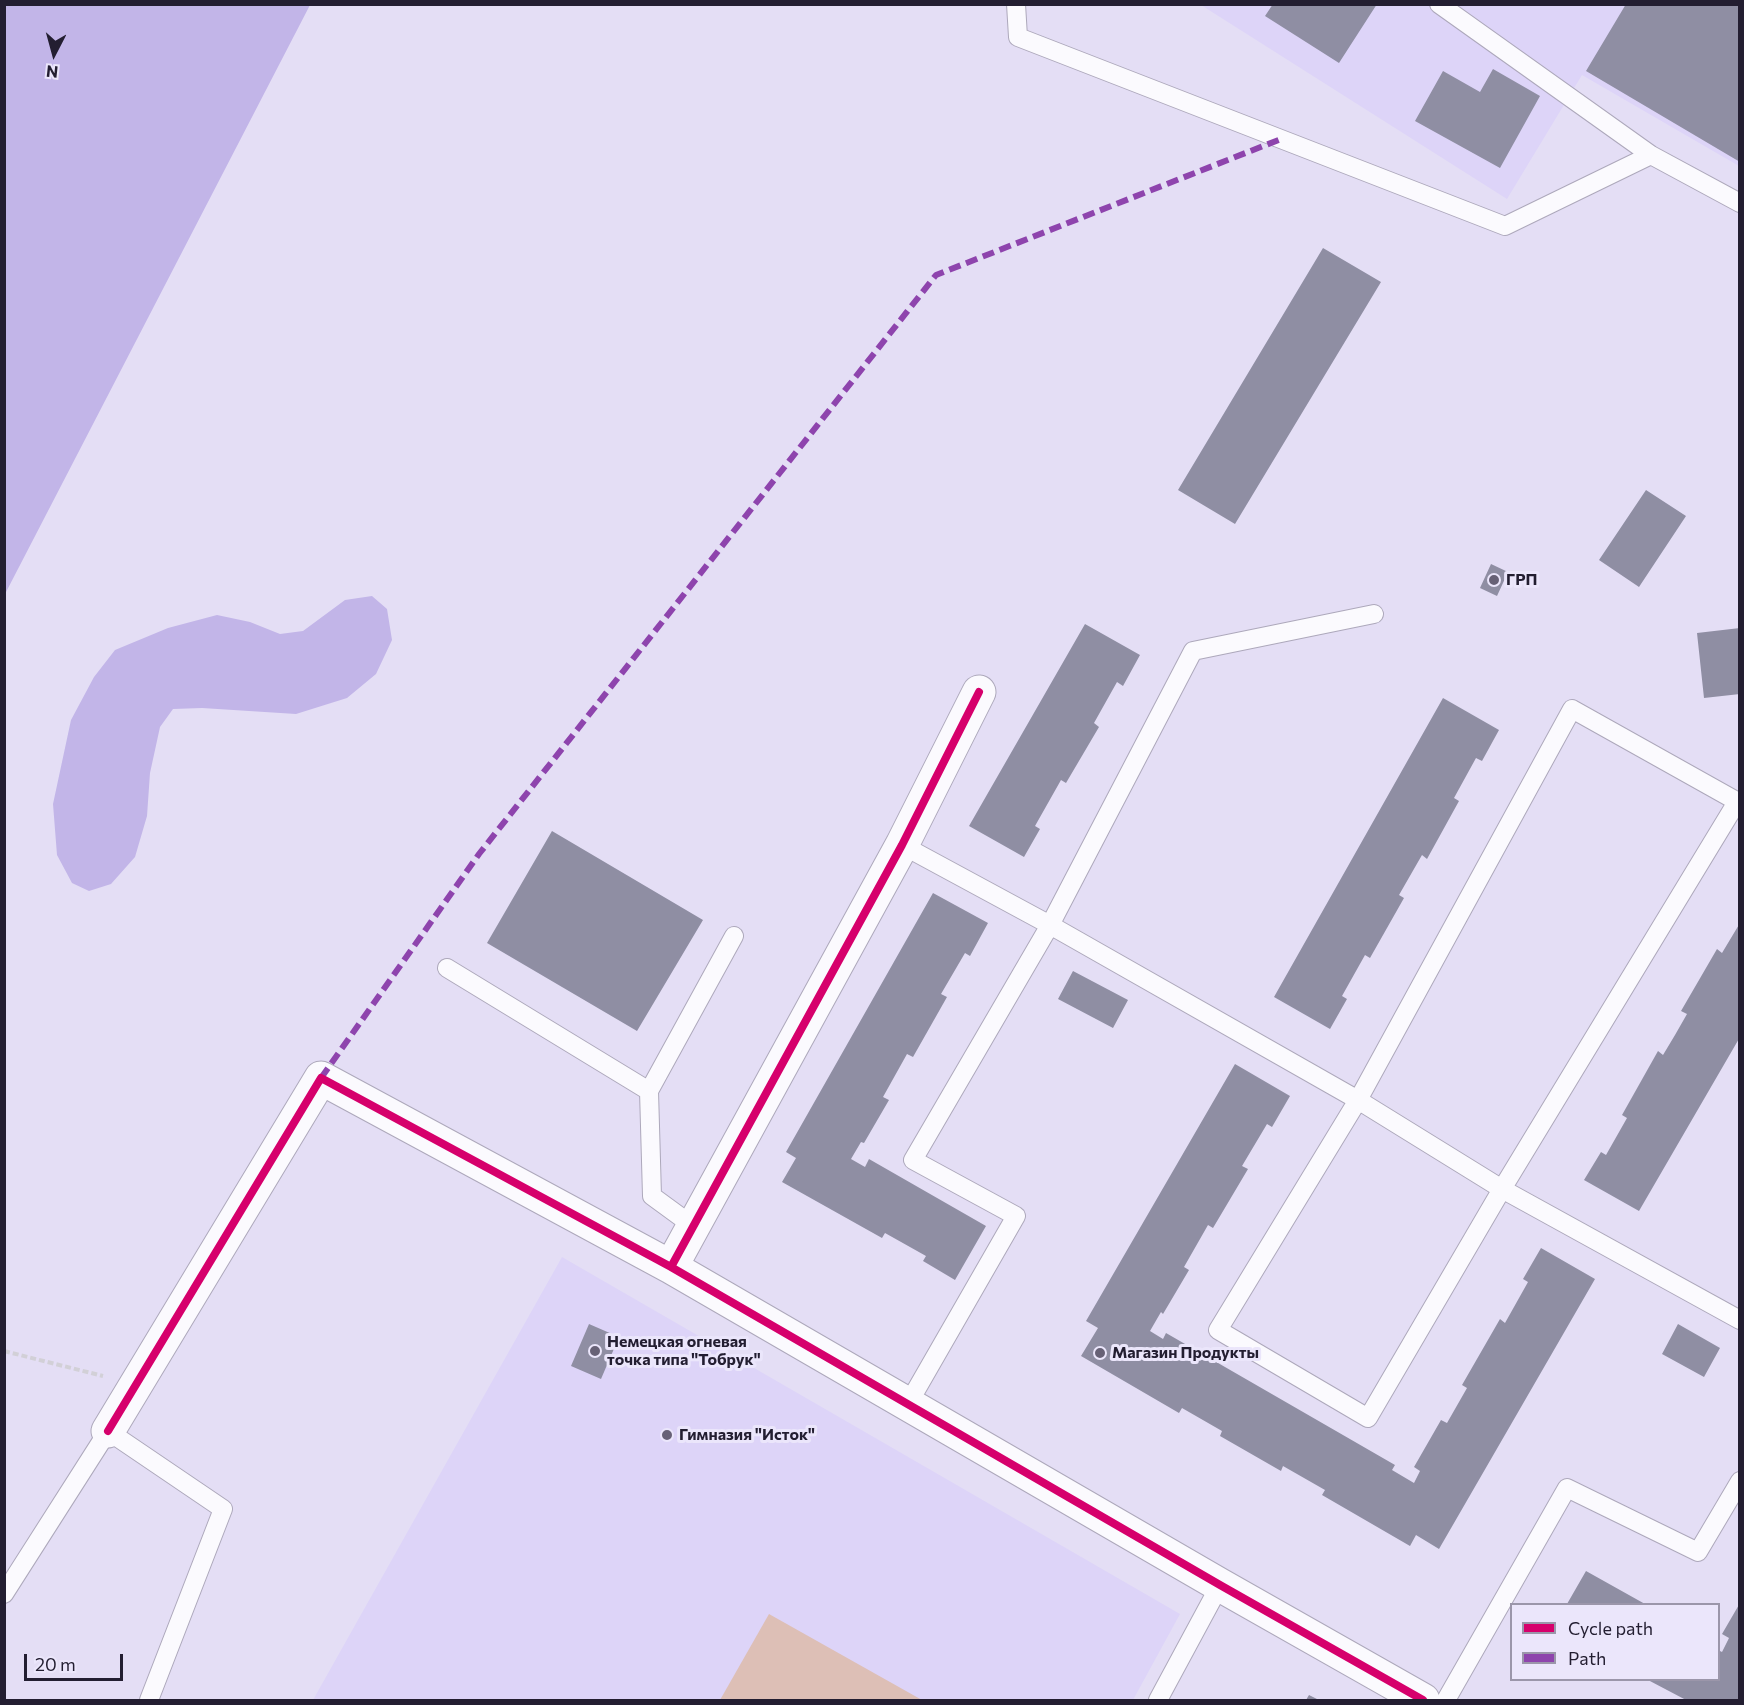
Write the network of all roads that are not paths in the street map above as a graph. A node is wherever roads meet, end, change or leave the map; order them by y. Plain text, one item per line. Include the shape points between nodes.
1 (1016, 4) edge
2 (1439, 4) edge
3 (1651, 155) junction
4 (1740, 203) edge
5 (1374, 614) dead end
6 (979, 692) dead end
7 (1738, 803) edge
8 (902, 845) junction
9 (1050, 925) junction
10 (734, 936) dead end
11 (447, 968) dead end
12 (649, 1091) junction
13 (1358, 1100) junction
14 (1502, 1189) junction
15 (693, 1226) junction
16 (671, 1268) junction
17 (1740, 1320) edge
18 (908, 1404) junction
19 (108, 1431) junction
20 (1740, 1481) edge
21 (1220, 1586) junction
22 (4, 1594) edge
23 (149, 1701) edge
24 (1158, 1701) edge
25 (1423, 1701) edge
26 (1446, 1701) edge

1 - 3 lane via 1018,37 1505,226
2 - 3 lane
3 - 4 lane
5 - 9 lane via 1193,651
6 - 8 street
7 - 13 lane via 1572,709
7 - 14 lane
8 - 9 lane
8 - 15 street
9 - 13 lane
9 - 18 lane via 913,1160 1016,1216
10 - 12 lane
11 - 12 lane
12 - 15 lane via 652,1196
13 - 14 lane
13 - 14 lane via 1218,1330 1368,1418
14 - 17 lane
15 - 16 street
16 - 18 street
16 - 19 street via 321,1078
18 - 21 street
19 - 22 lane
19 - 23 lane via 223,1509
20 - 26 lane via 1698,1552 1567,1488
21 - 24 lane
21 - 25 street

